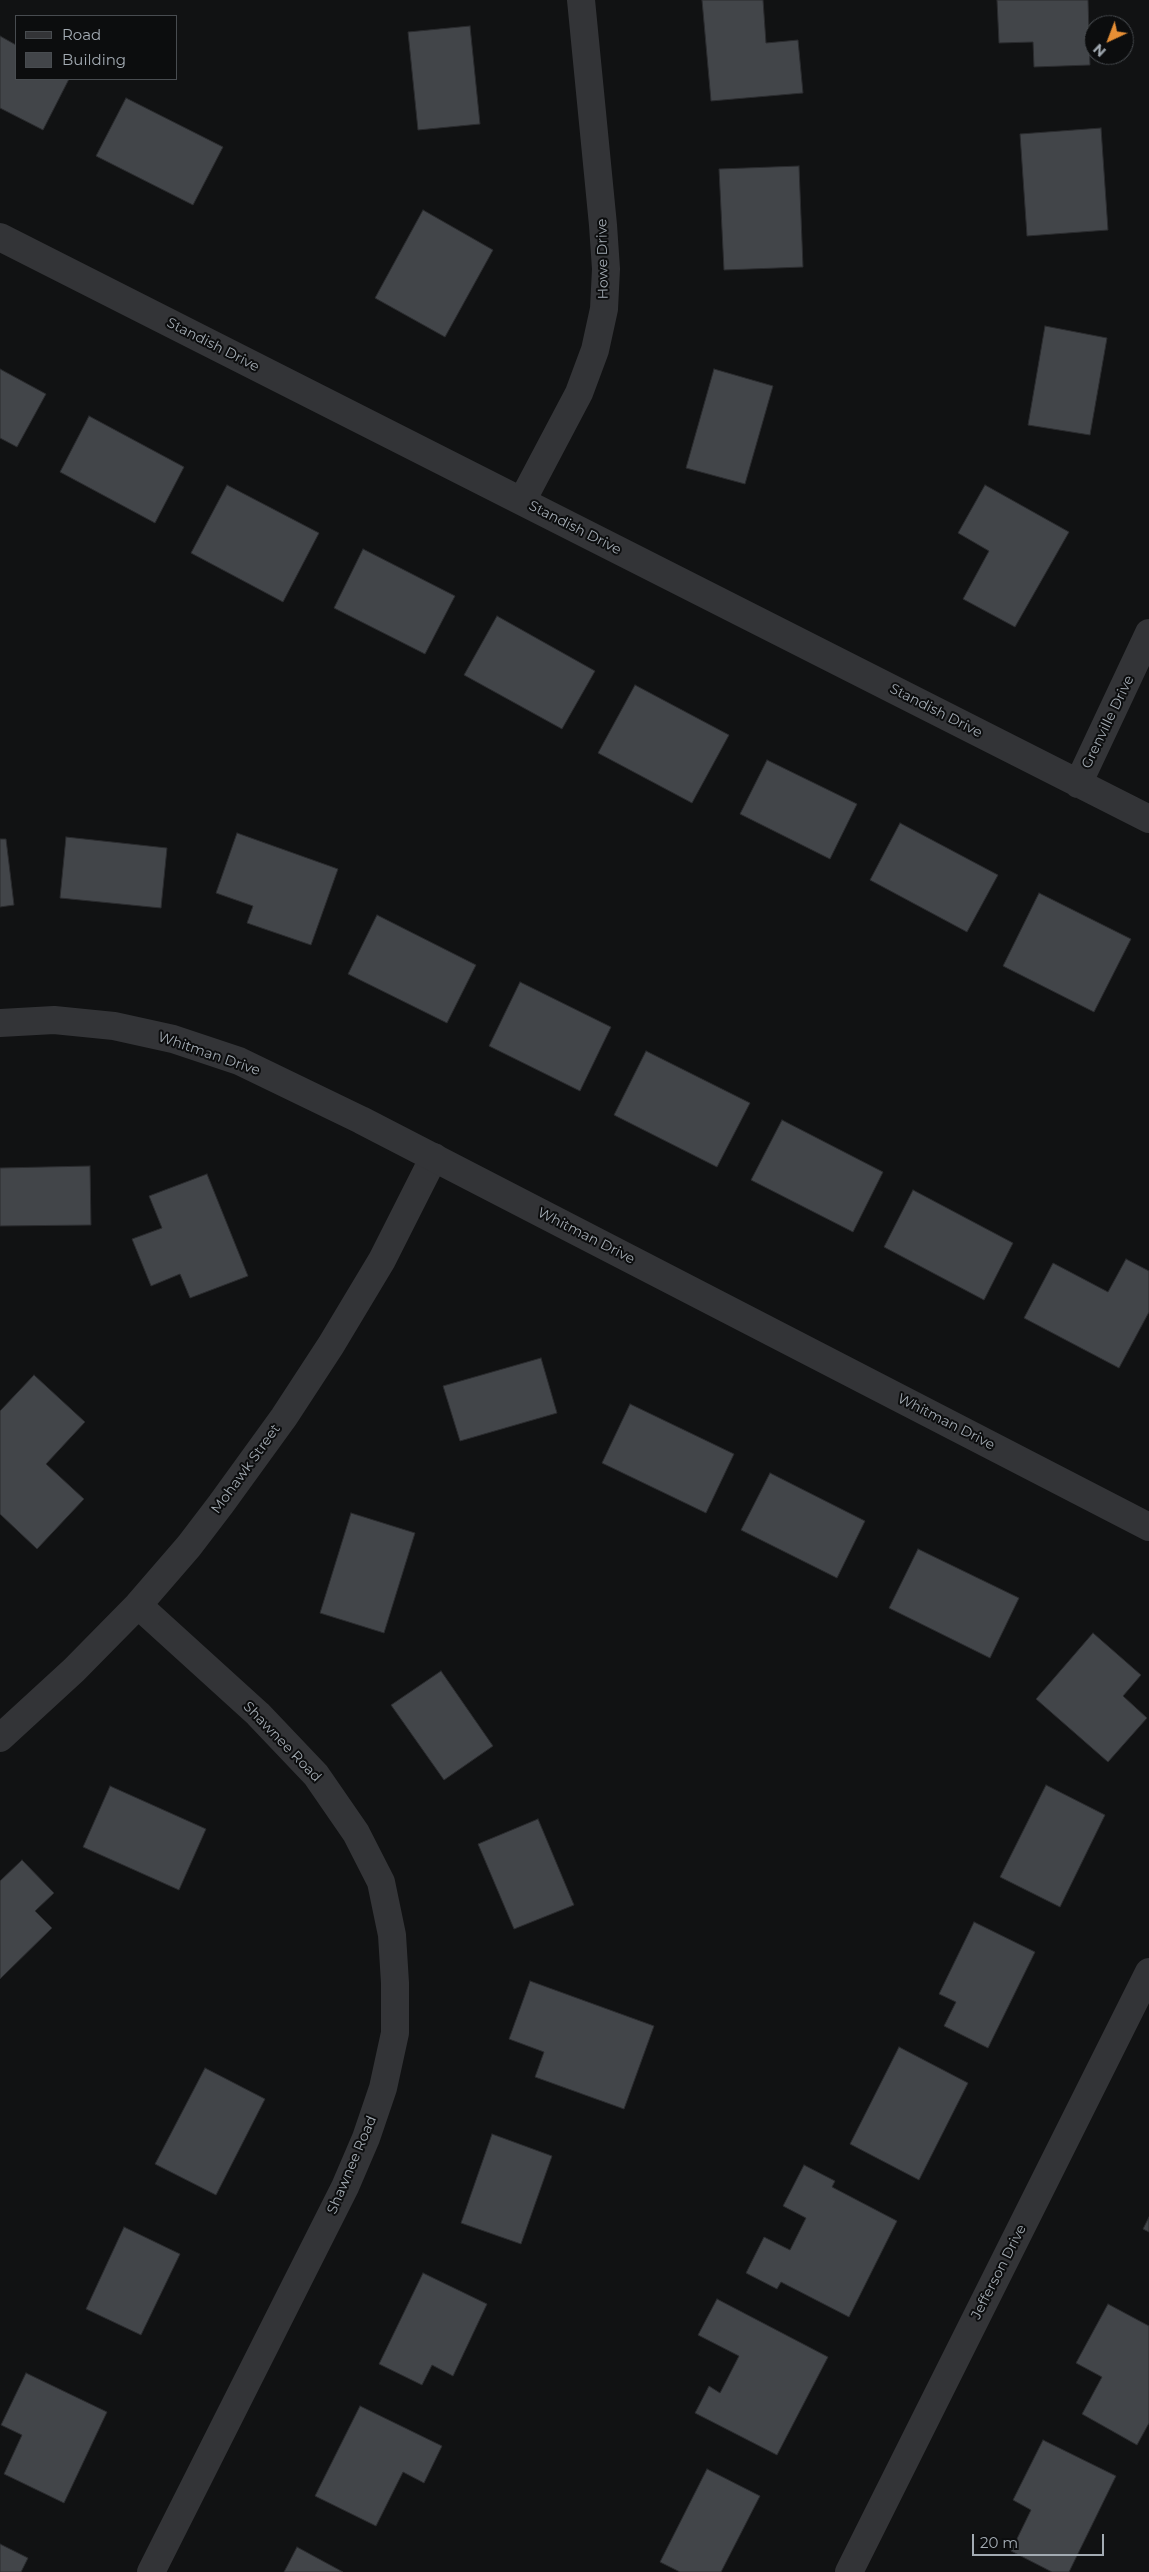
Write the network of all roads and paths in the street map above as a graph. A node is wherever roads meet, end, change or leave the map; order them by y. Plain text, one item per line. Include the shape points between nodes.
1 (581, 0) edge
2 (0, 237) edge
3 (522, 500) junction
4 (1149, 633) edge
5 (1078, 784) junction
6 (1149, 819) edge
7 (0, 1023) edge
8 (434, 1157) junction
9 (1149, 1527) edge
10 (138, 1605) junction
11 (0, 1738) edge
12 (1149, 1972) edge
13 (151, 2572) edge
14 (849, 2572) edge

1 - 3 street, Howe Drive via 603,225 604,309 595,350 579,393
2 - 3 street, Standish Drive
3 - 5 street, Standish Drive
4 - 5 street, Grenville Drive
5 - 6 street, Standish Drive
7 - 8 street, Whitman Drive via 54,1020 114,1026 173,1039 239,1061
8 - 9 street, Whitman Drive
8 - 10 street, Mohawk Street via 382,1260 284,1417 194,1539
10 - 11 street, Mohawk Street
10 - 13 street, Shawnee Road via 258,1714 316,1774 356,1833 381,1882 392,1935 395,1983 395,2033 383,2088 366,2138 345,2187
12 - 14 street, Jefferson Drive

